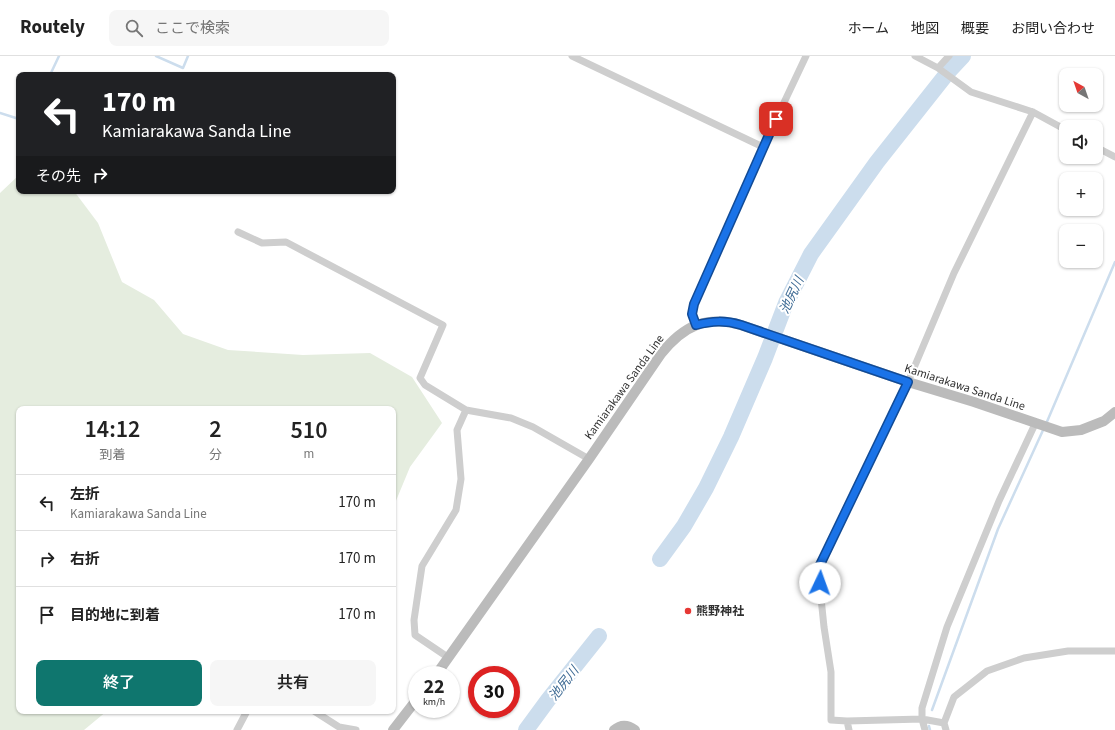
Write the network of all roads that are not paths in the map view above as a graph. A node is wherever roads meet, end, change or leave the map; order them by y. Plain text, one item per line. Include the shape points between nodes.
1 (572, 56) edge
2 (806, 56) edge
3 (915, 56) edge
4 (949, 56) edge
5 (938, 68) junction
6 (1033, 112) junction
7 (1059, 126) edge
8 (763, 146) junction
9 (1103, 151) edge
10 (1115, 157) edge
11 (238, 232) dead end
12 (696, 325) junction
13 (908, 382) junction
14 (466, 410) junction
15 (1115, 412) edge
16 (1035, 424) junction
17 (589, 459) junction
18 (1115, 651) edge
19 (449, 658) junction
20 (443, 666) edge
21 (408, 711) edge
22 (245, 714) edge
23 (319, 714) edge
24 (922, 719) junction
25 (847, 721) junction
26 (945, 727) edge
27 (237, 730) edge
28 (356, 730) edge
29 (393, 730) edge
30 (614, 730) edge
31 (635, 730) edge
32 (849, 730) edge
33 (925, 730) edge

1 - 8 street
2 - 8 street
3 - 5 street
4 - 5 street
5 - 6 street via 971,92
6 - 7 street
6 - 13 street via 954,273
8 - 12 street via 694,304 692,314
9 - 10 street
11 - 14 street via 262,243 286,242 443,325 420,378 425,384
12 - 13 main road, Kamiarakawa Sanda Line via 728,321
12 - 17 main road, Kamiarakawa Sanda Line via 671,341
13 - 16 main road, Kamiarakawa Sanda Line
13 - 25 street via 818,569 831,672 831,720
14 - 17 street via 511,418 533,427
14 - 19 street via 456,430 461,479 456,510 422,566 414,620 415,635
15 - 16 main road, Kamiarakawa Sanda Line via 1104,421 1081,430 1062,432
16 - 24 street via 999,501 947,627 922,708
17 - 19 main road, Kamiarakawa Sanda Line
18 - 26 street via 1068,651 1024,658 987,671 954,697
19 - 20 main road, Kamiarakawa Sanda Line
21 - 29 main road
22 - 27 street
23 - 28 street via 339,727
24 - 25 street
24 - 26 street
24 - 33 street
25 - 32 street
30 - 31 main road via 622,725

